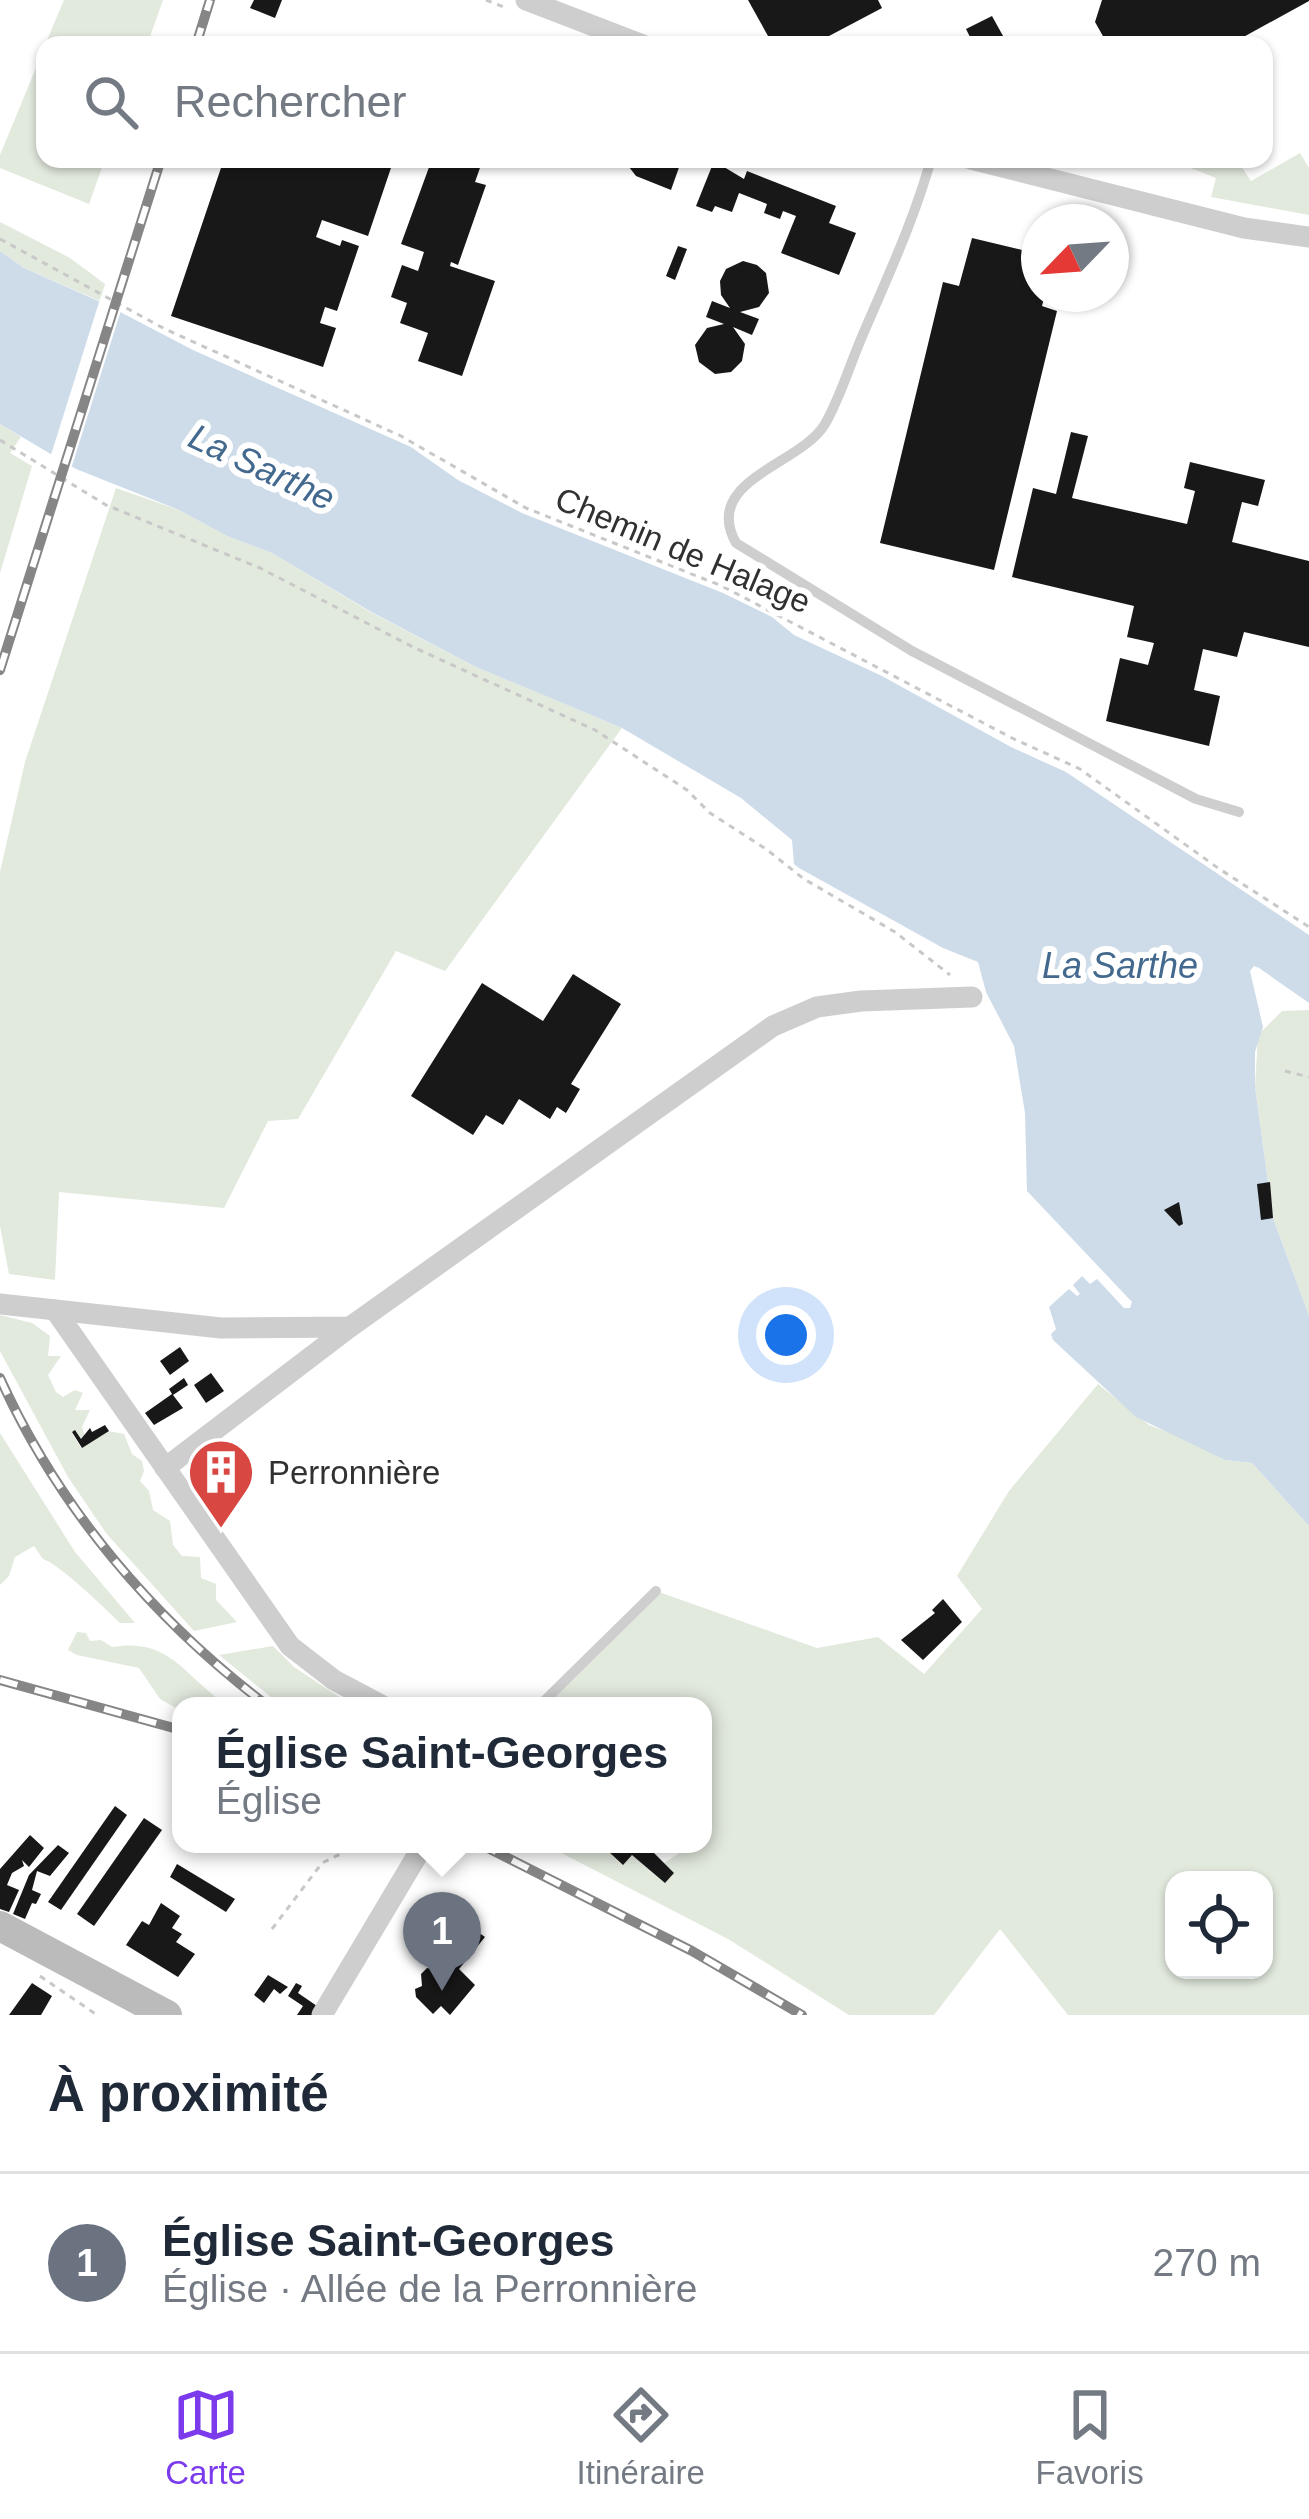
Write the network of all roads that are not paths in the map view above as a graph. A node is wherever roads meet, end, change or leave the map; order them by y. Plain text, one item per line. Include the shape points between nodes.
1 (526, 0) edge
2 (620, 36) edge
3 (929, 168) edge
4 (1007, 168) edge
5 (1309, 237) edge
6 (1239, 812) dead end
7 (964, 998) road end
8 (0, 1304) edge
9 (55, 1310) junction
10 (350, 1327) junction
11 (165, 1468) junction
12 (656, 1591) dead end
13 (366, 1697) edge
14 (548, 1697) edge
15 (419, 1853) edge
16 (1, 1928) edge
17 (167, 2015) edge
18 (322, 2015) edge

1 - 2 street
3 - 6 lane via 823,428 746,482 728,527 736,542 912,651 1196,799
4 - 5 street
7 - 10 street via 861,1000 773,1026
8 - 9 street
9 - 10 street via 221,1328
9 - 11 street
10 - 11 street
11 - 13 street via 290,1646
12 - 14 lane
15 - 18 street
16 - 17 main road

